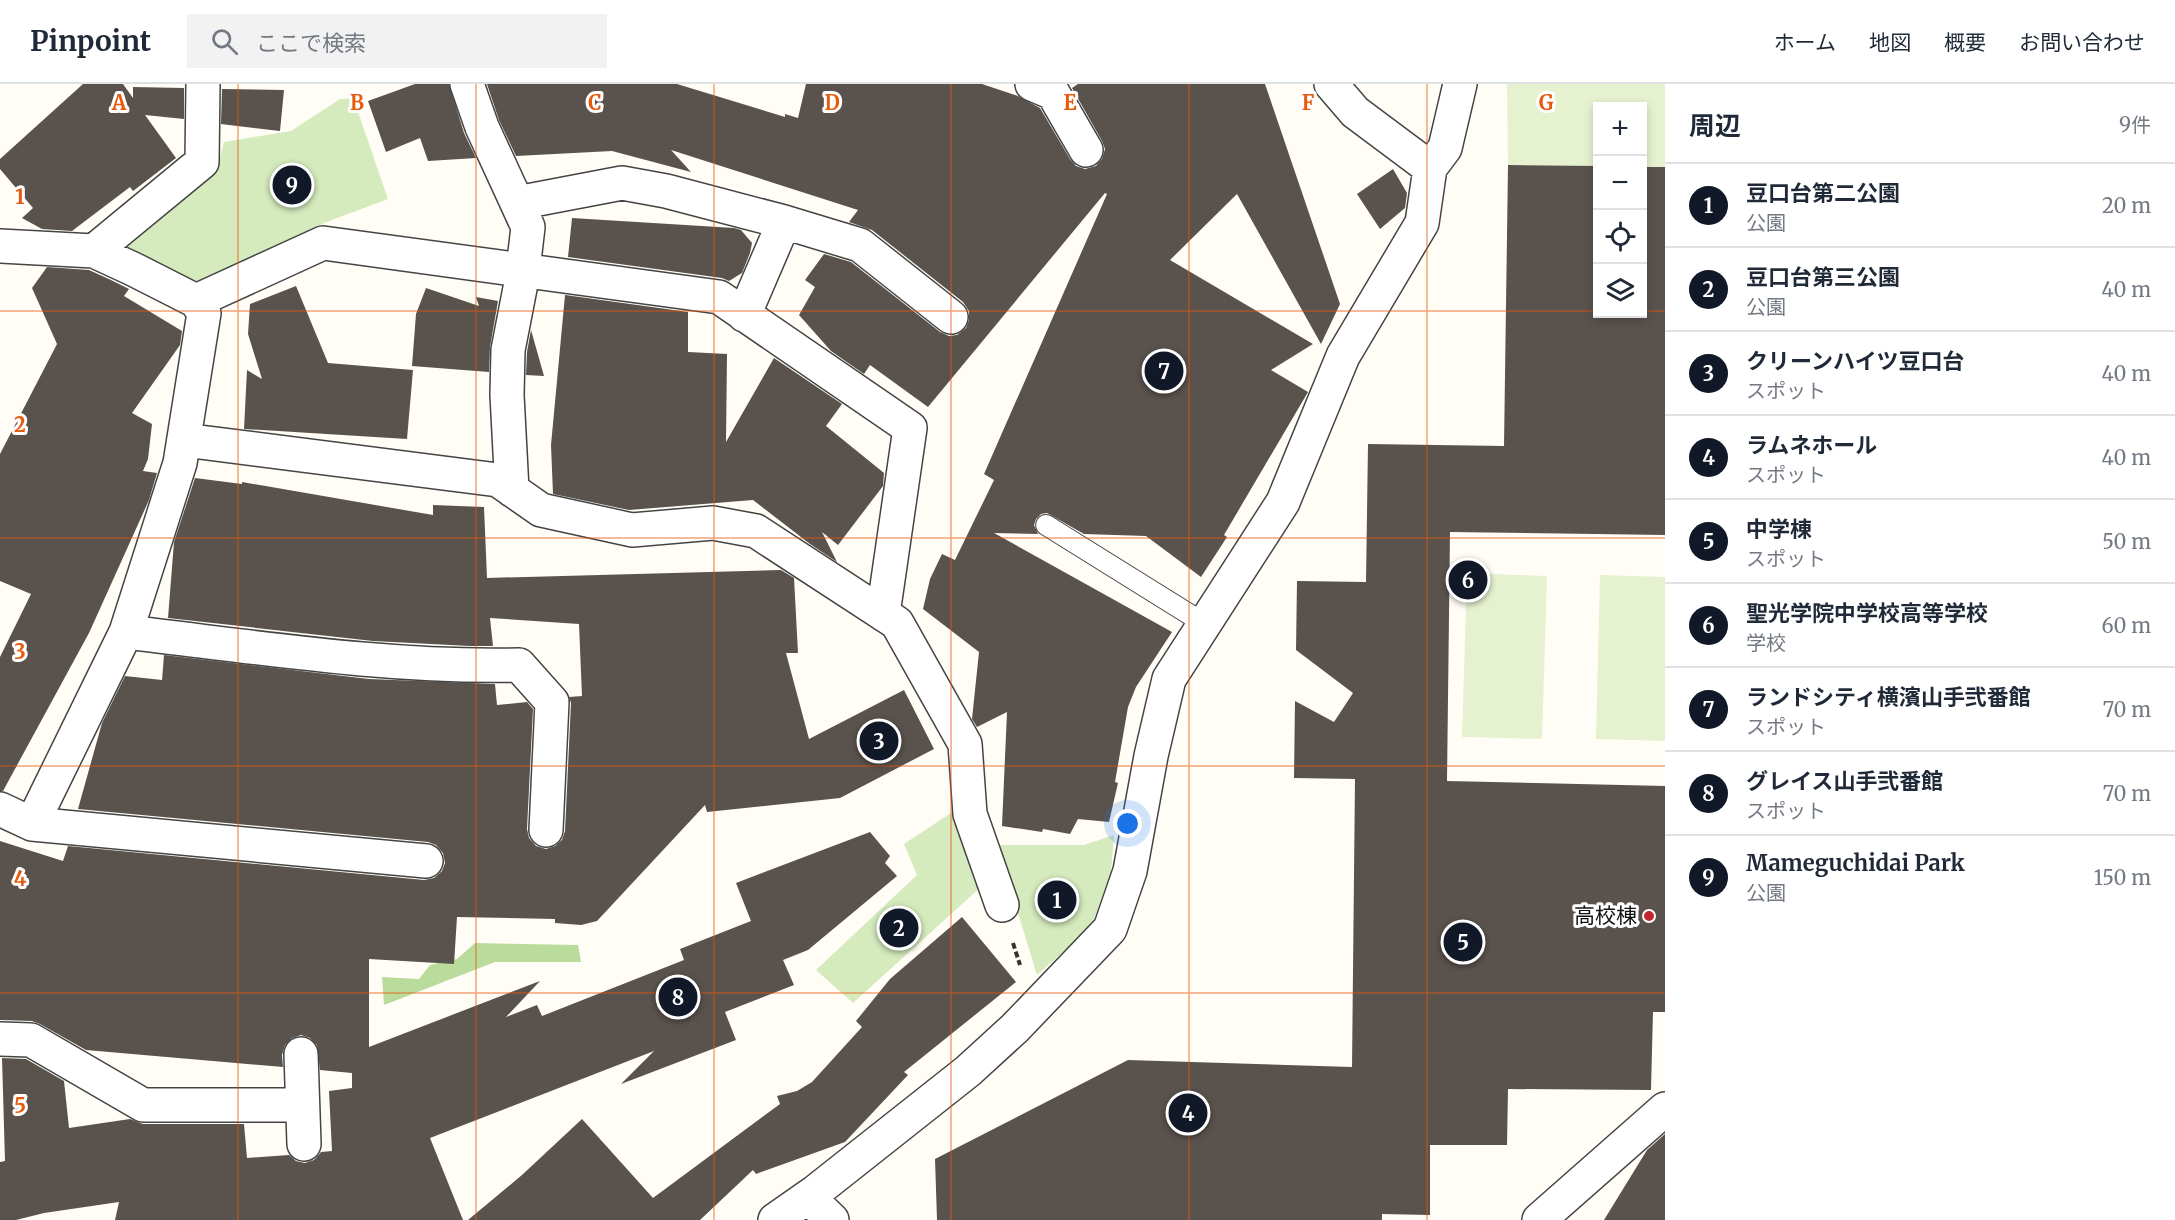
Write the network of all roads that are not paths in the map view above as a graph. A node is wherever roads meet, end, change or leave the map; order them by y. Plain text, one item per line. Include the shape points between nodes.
1 (203, 84) edge
2 (466, 84) edge
3 (1032, 84) edge
4 (1331, 84) edge
5 (1460, 84) edge
6 (1086, 150) dead end
7 (1430, 168) junction
8 (517, 203) junction
9 (784, 222) junction
10 (0, 246) edge
11 (94, 251) junction
12 (523, 270) junction
13 (196, 301) junction
14 (744, 315) junction
15 (951, 317) dead end
16 (184, 440) junction
17 (512, 490) junction
18 (1046, 525) dead end
19 (883, 614) junction
20 (1204, 624) junction
21 (126, 632) junction
22 (0, 809) edge
23 (32, 824) junction
24 (546, 830) dead end
25 (426, 861) dead end
26 (1002, 905) road end
27 (0, 1039) edge
28 (301, 1054) dead end
29 (302, 1105) junction
30 (1665, 1109) edge
31 (304, 1144) dead end
32 (808, 1197) junction
33 (1542, 1219) edge
34 (775, 1220) edge
35 (832, 1220) edge

1 - 11 street via 202,162
2 - 8 street
3 - 6 street via 1053,93
4 - 7 street via 1355,112
5 - 7 street via 1445,148
7 - 20 street via 1422,223 1343,356 1283,502
8 - 9 street via 622,183
8 - 12 street via 528,227
9 - 14 street
9 - 15 street via 860,245
10 - 11 street
11 - 13 street
12 - 13 street via 322,243
12 - 14 street via 719,297
12 - 17 street via 508,350
13 - 16 street via 204,313
14 - 19 street via 910,428
16 - 17 street via 498,480
16 - 21 street
17 - 19 street via 541,510 632,530 714,523 756,531
18 - 20 lane
19 - 26 street via 897,624 965,744 970,814
20 - 32 street via 1169,679 1130,870 1110,929 968,1071
21 - 23 street
21 - 24 street via 379,662 519,664 552,702
22 - 23 street
23 - 25 street
27 - 29 street via 31,1040 142,1106
28 - 29 street
29 - 31 street
30 - 33 street
32 - 34 street
32 - 35 street

